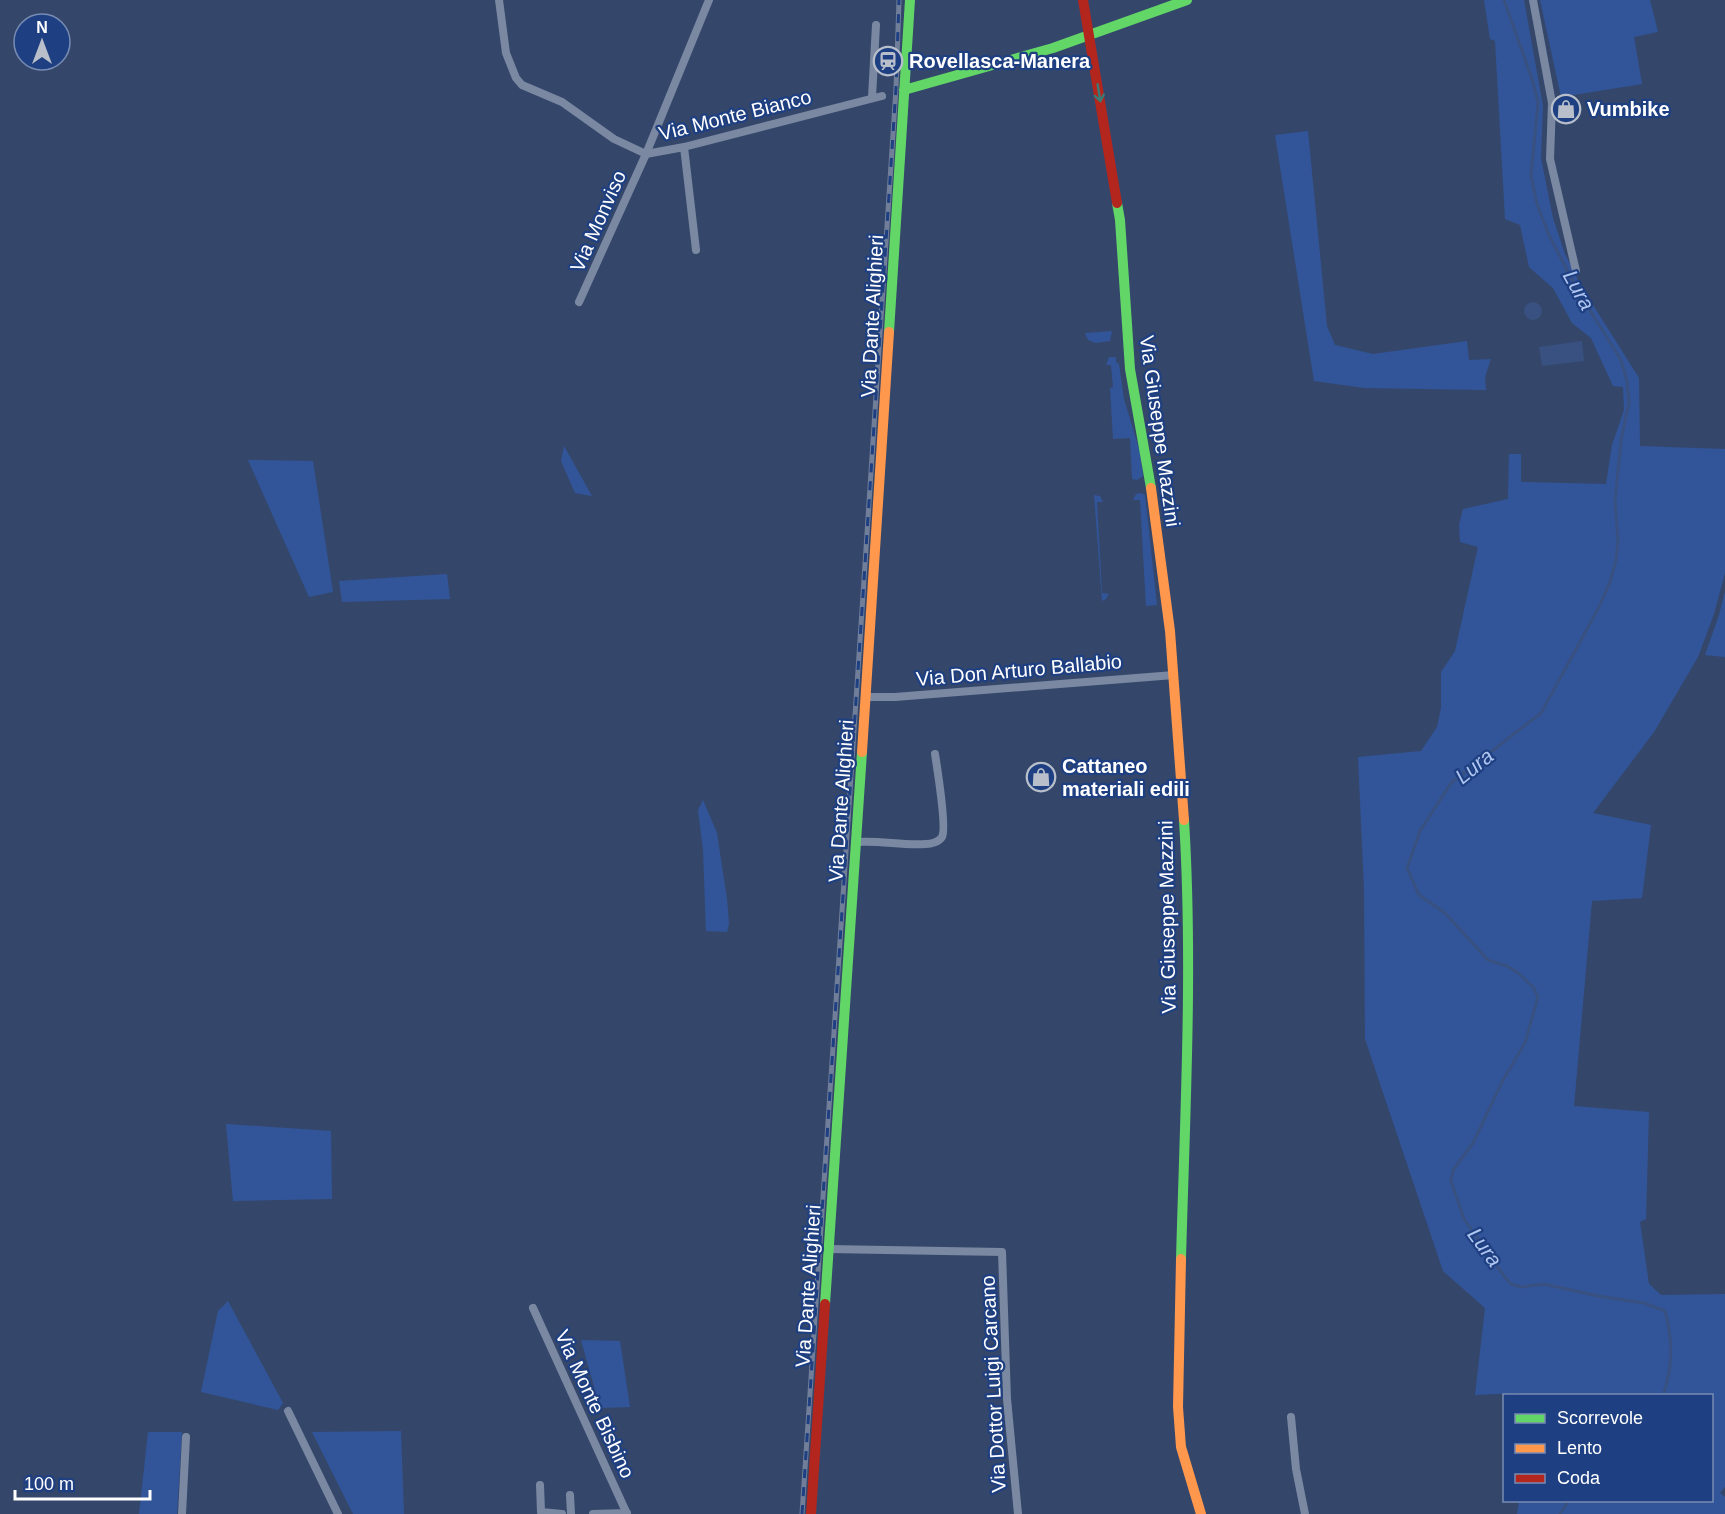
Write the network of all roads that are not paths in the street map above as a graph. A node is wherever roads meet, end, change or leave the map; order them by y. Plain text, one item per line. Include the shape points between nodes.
1 (499, 0) edge
2 (709, 0) edge
3 (910, 0) edge
4 (1083, 0) edge
5 (1187, 0) edge
6 (1533, 0) edge
7 (876, 25) dead end
8 (1089, 35) junction
9 (904, 90) junction
10 (882, 96) dead end
11 (872, 98) junction
12 (684, 147) junction
13 (646, 154) junction
14 (696, 250) dead end
15 (1576, 271) dead end
16 (579, 302) dead end
17 (1174, 675) junction
18 (866, 697) junction
19 (935, 754) dead end
20 (856, 842) junction
21 (828, 1249) junction
22 (533, 1308) dead end
23 (288, 1411) dead end
24 (1291, 1417) dead end
25 (186, 1437) dead end
26 (540, 1485) dead end
27 (570, 1495) dead end
28 (627, 1513) edge
29 (182, 1514) edge
30 (338, 1514) edge
31 (562, 1514) edge
32 (571, 1514) edge
33 (593, 1514) edge
34 (811, 1514) edge
35 (1018, 1514) edge
36 (1201, 1514) edge
37 (1305, 1514) edge

1 - 13 street, Via Monte Bianco via 506,53 522,85 561,102 614,139
2 - 13 street, Via Monviso
3 - 9 street, Via Dante Alighieri
4 - 8 street, Via Giuseppe Mazzini
5 - 8 street
6 - 15 street via 1552,103 1550,159
7 - 11 street
8 - 9 street
8 -> 17 street, Via Giuseppe Mazzini via 1120,220 1130,369 1150,486
9 - 18 street, Via Dante Alighieri
10 - 11 street, Via Monte Bianco
11 - 12 street, Via Monte Bianco
12 - 13 street, Via Monte Bianco
12 - 14 street
13 - 16 street, Via Monviso
17 - 18 street, Via Don Arturo Ballabio
17 - 36 street, Via Giuseppe Mazzini via 1187,866 1188,978 1178,1407 1181,1447
18 - 20 street, Via Dante Alighieri
19 - 20 street via 942,836 924,844
20 - 21 street, Via Dante Alighieri
21 - 34 street, Via Dante Alighieri
21 - 35 street, Via Dottor Luigi Carcano via 1002,1252 1007,1399
22 - 28 street, Via Monte Bisbino
23 - 30 street
24 - 37 street
25 - 29 street
26 - 31 street via 541,1512
27 - 32 street
28 - 33 street

